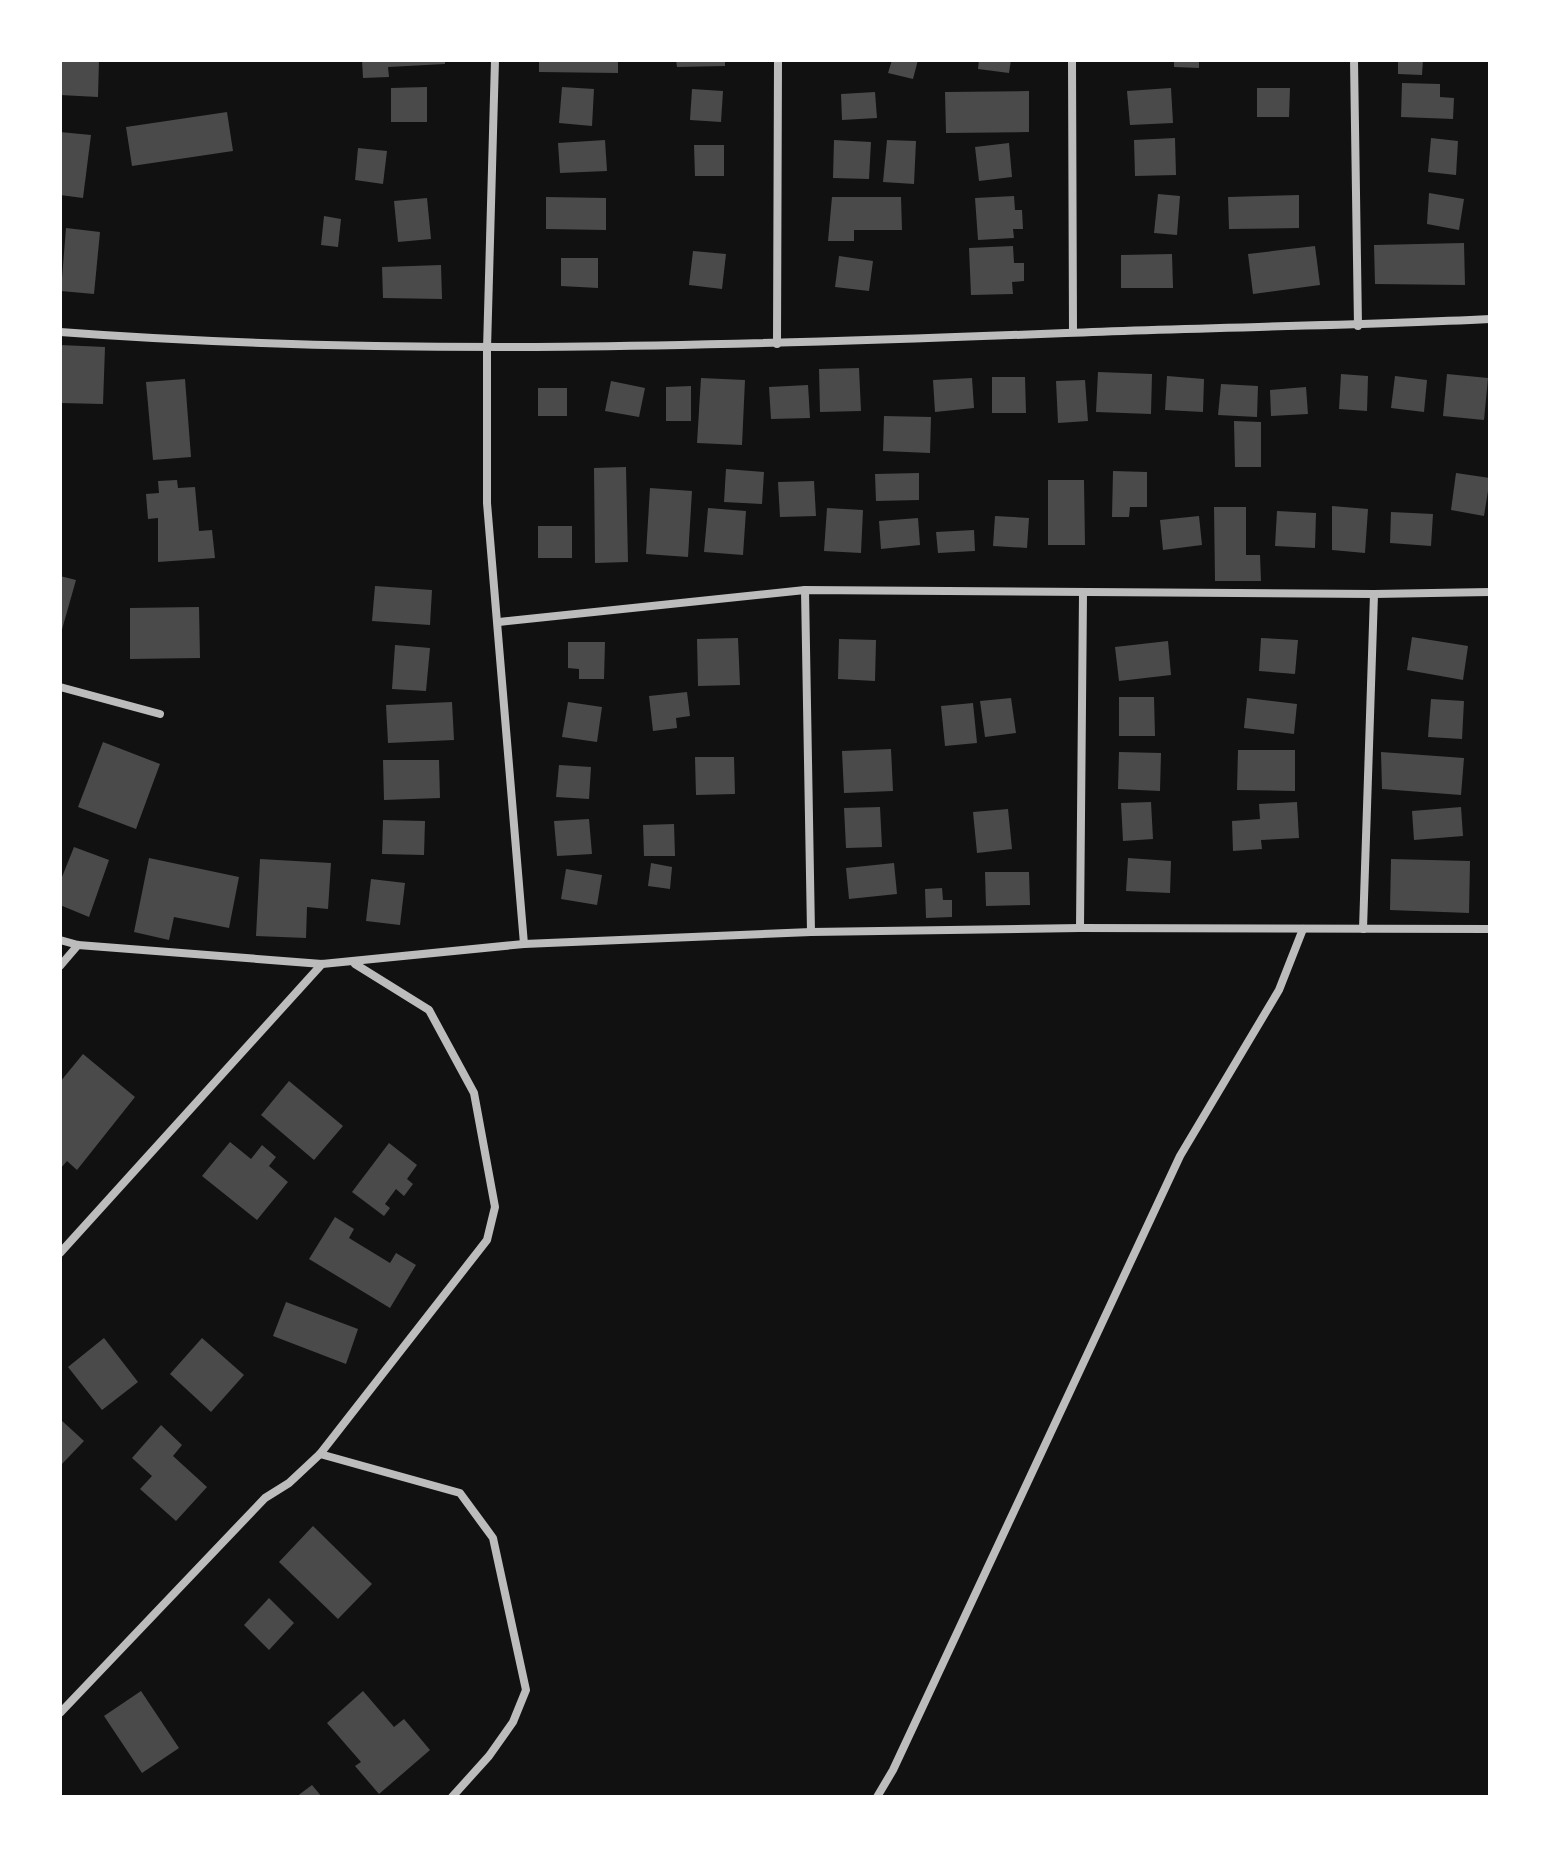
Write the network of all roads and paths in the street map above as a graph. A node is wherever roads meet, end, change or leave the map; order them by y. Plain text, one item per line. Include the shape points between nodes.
1 (495, 60) edge
2 (778, 60) edge
3 (1072, 60) edge
4 (1354, 60) edge
5 (1490, 319) edge
6 (1358, 326) junction
7 (60, 332) edge
8 (1073, 332) junction
9 (777, 344) junction
10 (487, 349) junction
11 (805, 590) junction
12 (1490, 592) edge
13 (1083, 593) junction
14 (1374, 594) junction
15 (499, 622) junction
16 (60, 687) edge
17 (160, 714) dead end
18 (1080, 928) junction
19 (1303, 929) junction
20 (1363, 929) junction
21 (1490, 929) edge
22 (811, 932) junction
23 (60, 940) edge
24 (524, 944) junction
25 (78, 945) junction
26 (354, 963) junction
27 (322, 964) junction
28 (60, 966) edge
29 (60, 1253) edge
30 (320, 1454) junction
31 (60, 1713) edge
32 (452, 1797) edge
33 (877, 1797) edge

1 - 10 street
2 - 9 street
3 - 8 street
4 - 6 street
5 - 6 street
6 - 8 street
7 - 10 street
8 - 9 street
9 - 10 street
10 - 15 street via 487,503
11 - 13 street
11 - 15 street
11 - 22 street
12 - 14 street
13 - 14 street
13 - 18 street
14 - 20 street
15 - 24 street
16 - 17 street
18 - 19 street
18 - 22 street
19 - 20 street
19 - 33 street via 1279,990 1173,1170
20 - 21 street
22 - 24 street
23 - 25 street
24 - 26 street
25 - 27 street
25 - 28 street
26 - 27 street
26 - 30 street via 429,1010 451,1047 474,1093 495,1207 487,1240
27 - 29 street
30 - 31 street via 265,1498
30 - 32 street via 460,1493 493,1538 526,1690 513,1722

